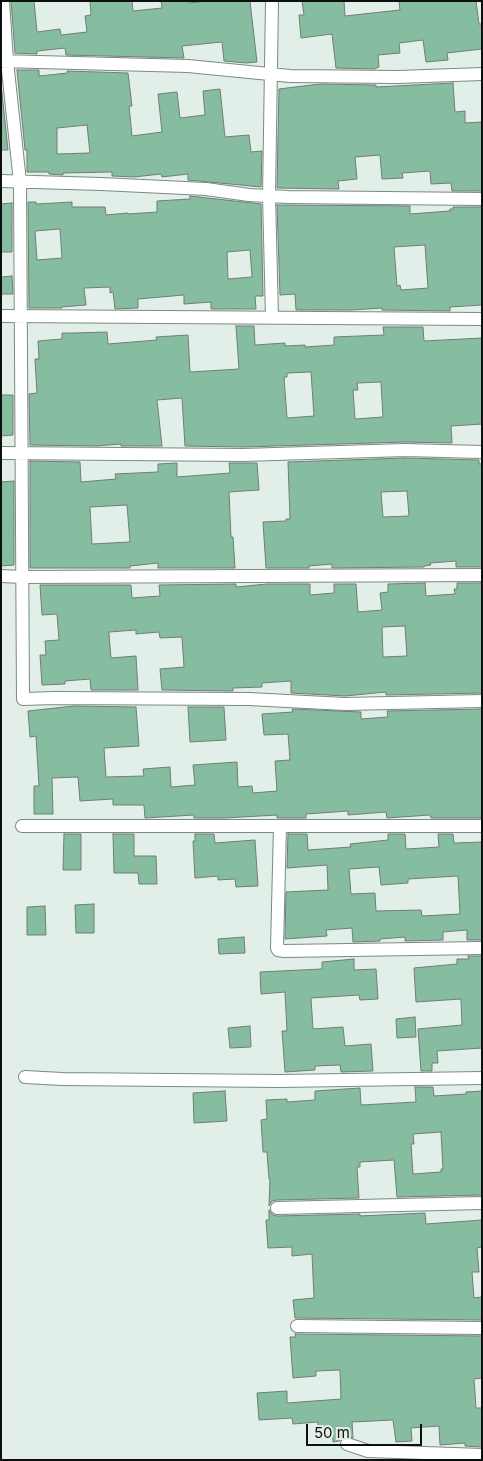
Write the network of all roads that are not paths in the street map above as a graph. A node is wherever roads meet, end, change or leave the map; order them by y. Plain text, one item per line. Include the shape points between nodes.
1 (3, 1) edge
2 (272, 1) edge
3 (4, 61) edge
4 (482, 74) edge
5 (271, 75) junction
6 (1, 181) edge
7 (20, 182) junction
8 (269, 196) junction
9 (482, 200) edge
10 (1, 316) edge
11 (21, 316) junction
12 (272, 318) junction
13 (482, 319) edge
14 (482, 452) edge
15 (1, 453) edge
16 (21, 453) junction
17 (482, 575) edge
18 (1, 576) edge
19 (22, 577) junction
20 (482, 701) edge
21 (22, 826) dead end
22 (280, 826) junction
23 (482, 826) edge
24 (482, 948) edge
25 (24, 1077) dead end
26 (482, 1078) edge
27 (482, 1203) edge
28 (277, 1208) dead end
29 (297, 1326) dead end
30 (482, 1328) edge
31 (348, 1444) dead end
32 (482, 1455) edge

1 - 3 street
2 - 5 street
3 - 5 street via 188,66
3 - 7 street
4 - 5 street via 398,77
5 - 8 street
6 - 7 street
7 - 8 street via 206,189
7 - 11 street
8 - 9 street
8 - 12 street
10 - 11 street
11 - 12 street
11 - 16 street
12 - 13 street
14 - 16 street
15 - 16 street
16 - 19 street
17 - 19 street
18 - 19 street
19 - 20 street via 24,700 249,699 344,704
21 - 22 street
22 - 23 street
22 - 24 street via 278,950
25 - 26 street via 269,1081
27 - 28 street
29 - 30 street
31 - 32 street via 368,1451

